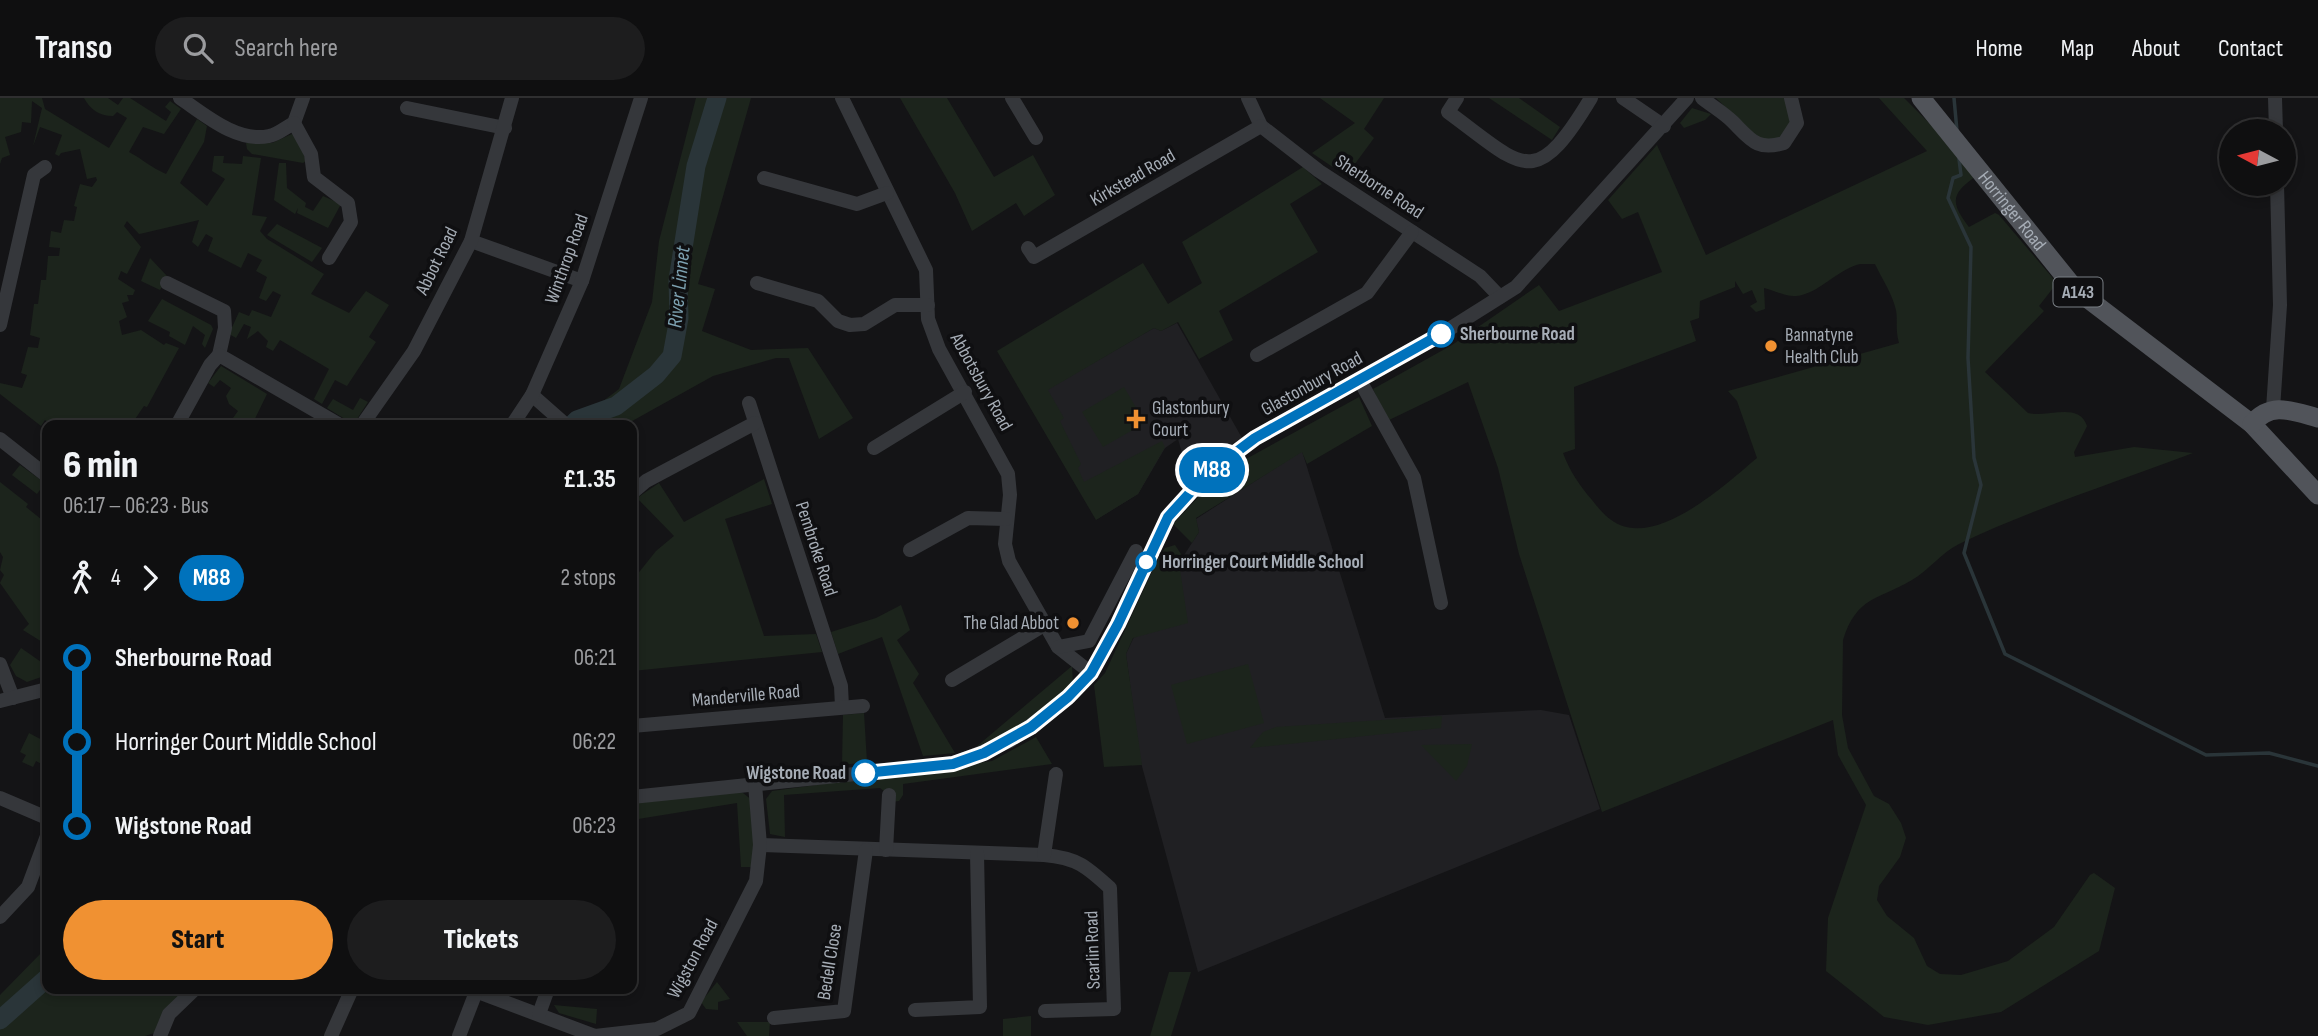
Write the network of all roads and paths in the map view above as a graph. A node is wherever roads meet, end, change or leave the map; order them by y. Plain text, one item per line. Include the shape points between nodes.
1 (180, 98) edge
2 (303, 98) edge
3 (512, 98) edge
4 (641, 98) edge
5 (842, 98) edge
6 (1012, 98) edge
7 (1248, 98) edge
8 (1457, 98) edge
9 (1591, 98) edge
10 (1623, 98) edge
11 (1687, 98) edge
12 (1702, 98) edge
13 (1791, 98) edge
14 (1914, 98) edge
15 (1921, 98) edge
16 (2275, 98) edge
17 (407, 108) dead end
18 (2276, 119) edge
19 (1940, 123) junction
20 (294, 124) junction
21 (1664, 125) junction
22 (1261, 126) junction
23 (505, 128) junction
24 (1036, 138) dead end
25 (45, 167) dead end
26 (764, 178) dead end
27 (887, 193) junction
28 (2277, 196) edge
29 (1412, 232) junction
30 (471, 241) junction
31 (1028, 248) dead end
32 (330, 258) dead end
33 (582, 281) junction
34 (167, 283) dead end
35 (757, 283) dead end
36 (1500, 297) junction
37 (928, 305) junction
38 (0, 325) edge
39 (219, 355) junction
40 (1257, 355) dead end
41 (1359, 379) junction
42 (965, 392) junction
43 (532, 395) junction
44 (749, 403) dead end
45 (2273, 409) junction
46 (2318, 418) edge
47 (180, 420) edge
48 (331, 420) edge
49 (366, 420) edge
50 (515, 420) edge
51 (560, 420) edge
52 (755, 423) junction
53 (2252, 424) junction
54 (0, 439) edge
55 (873, 448) dead end
56 (42, 472) edge
57 (637, 485) edge
58 (2318, 495) edge
59 (1006, 519) junction
60 (910, 550) dead end
61 (1136, 551) dead end
62 (1441, 603) dead end
63 (1045, 625) junction
64 (1058, 647) junction
65 (0, 664) edge
66 (1091, 673) junction
67 (952, 680) dead end
68 (42, 691) edge
69 (6, 700) edge
70 (863, 706) dead end
71 (842, 707) junction
72 (637, 726) edge
73 (1056, 774) dead end
74 (755, 784) junction
75 (637, 796) edge
76 (0, 797) edge
77 (892, 800) dead end
78 (42, 816) edge
79 (760, 845) junction
80 (42, 849) edge
81 (866, 850) junction
82 (886, 850) junction
83 (977, 853) junction
84 (1044, 855) junction
85 (0, 917) edge
86 (190, 994) edge
87 (350, 994) edge
88 (472, 994) edge
89 (484, 994) edge
90 (546, 994) edge
91 (915, 1010) dead end
92 (1045, 1011) dead end
93 (539, 1014) junction
94 (774, 1018) dead end
95 (160, 1036) edge
96 (331, 1036) edge
97 (459, 1036) edge

1 - 20 street via 246,136 271,136
2 - 20 street
3 - 23 street, Abbot Road
4 - 33 street, Winthrop Road
5 - 27 street, Abbotsbury Road
6 - 24 street
7 - 22 street, Sherborne Road
8 - 9 street via 1448,112 1511,158 1528,163 1545,158
10 - 21 street
11 - 21 street, Glastonbury Road
12 - 13 street via 1748,140 1771,147 1784,143 1797,123
14 - 19 main road, Horringer Road / A143
15 - 19 main road, Horringer Road / A143
16 - 18 street
17 - 23 street
19 - 53 main road, Horringer Road / A143 via 2074,289
20 - 32 street via 311,154 314,177 348,204 351,222
21 - 36 street, Glastonbury Road via 1531,274
22 - 29 street, Sherborne Road via 1319,171
22 - 31 street, Kirkstead Road via 1034,257
23 - 30 street, Abbot Road
25 - 38 street via 34,175
26 - 27 street via 857,204
27 - 37 street, Abbotsbury Road via 926,270
28 - 45 street via 2280,306
29 - 36 street, Sherborne Road via 1480,276
29 - 40 street via 1367,293
30 - 33 street
30 - 49 street, Abbot Road via 414,351
33 - 43 street, Winthrop Road
34 - 39 street via 223,311 225,328
35 - 37 street via 818,301 838,321 850,325 864,324 895,305
36 - 41 street, Glastonbury Road
37 - 42 street, Abbotsbury Road via 939,349
39 - 47 street
39 - 48 street
41 - 62 street via 1413,478
41 - 66 street, Glastonbury Road via 1255,438 1185,497 1161,530
42 - 55 street
42 - 59 street, Abbotsbury Road via 1008,474
43 - 50 street, Winthrop Road
43 - 51 street
44 - 52 street, Pembroke Road
45 - 46 main road
45 - 53 main road
52 - 57 street
52 - 71 street, Pembroke Road via 841,686
53 - 58 main road, A143
54 - 56 street
59 - 60 street via 968,518
59 - 63 street, Abbotsbury Road via 1009,561
61 - 64 street via 1089,641
63 - 64 street, Abbotsbury Road
63 - 67 street
64 - 66 street, Abbotsbury Road
65 - 69 street
66 - 74 street, Glastonbury Road via 1031,727 953,764
68 - 69 street
70 - 71 street, Manderville Road
71 - 72 street, Manderville Road
73 - 84 street
74 - 75 street, Glastonbury Road
74 - 79 street, Wigston Road
76 - 78 street
77 - 82 street
79 - 81 street, Scarlin Road
79 - 93 street, Wigston Road via 756,881 689,1013 657,1029 595,1036
80 - 85 street via 28,887
81 - 82 street, Scarlin Road
81 - 94 street, Bedell Close via 844,1011
82 - 83 street, Scarlin Road
83 - 84 street, Scarlin Road
83 - 91 street via 980,1007
84 - 92 street, Scarlin Road via 1067,857 1085,865 1110,888 1114,1009
86 - 95 street via 169,1014
87 - 96 street
88 - 97 street
89 - 93 street, Wigston Road
90 - 93 street

